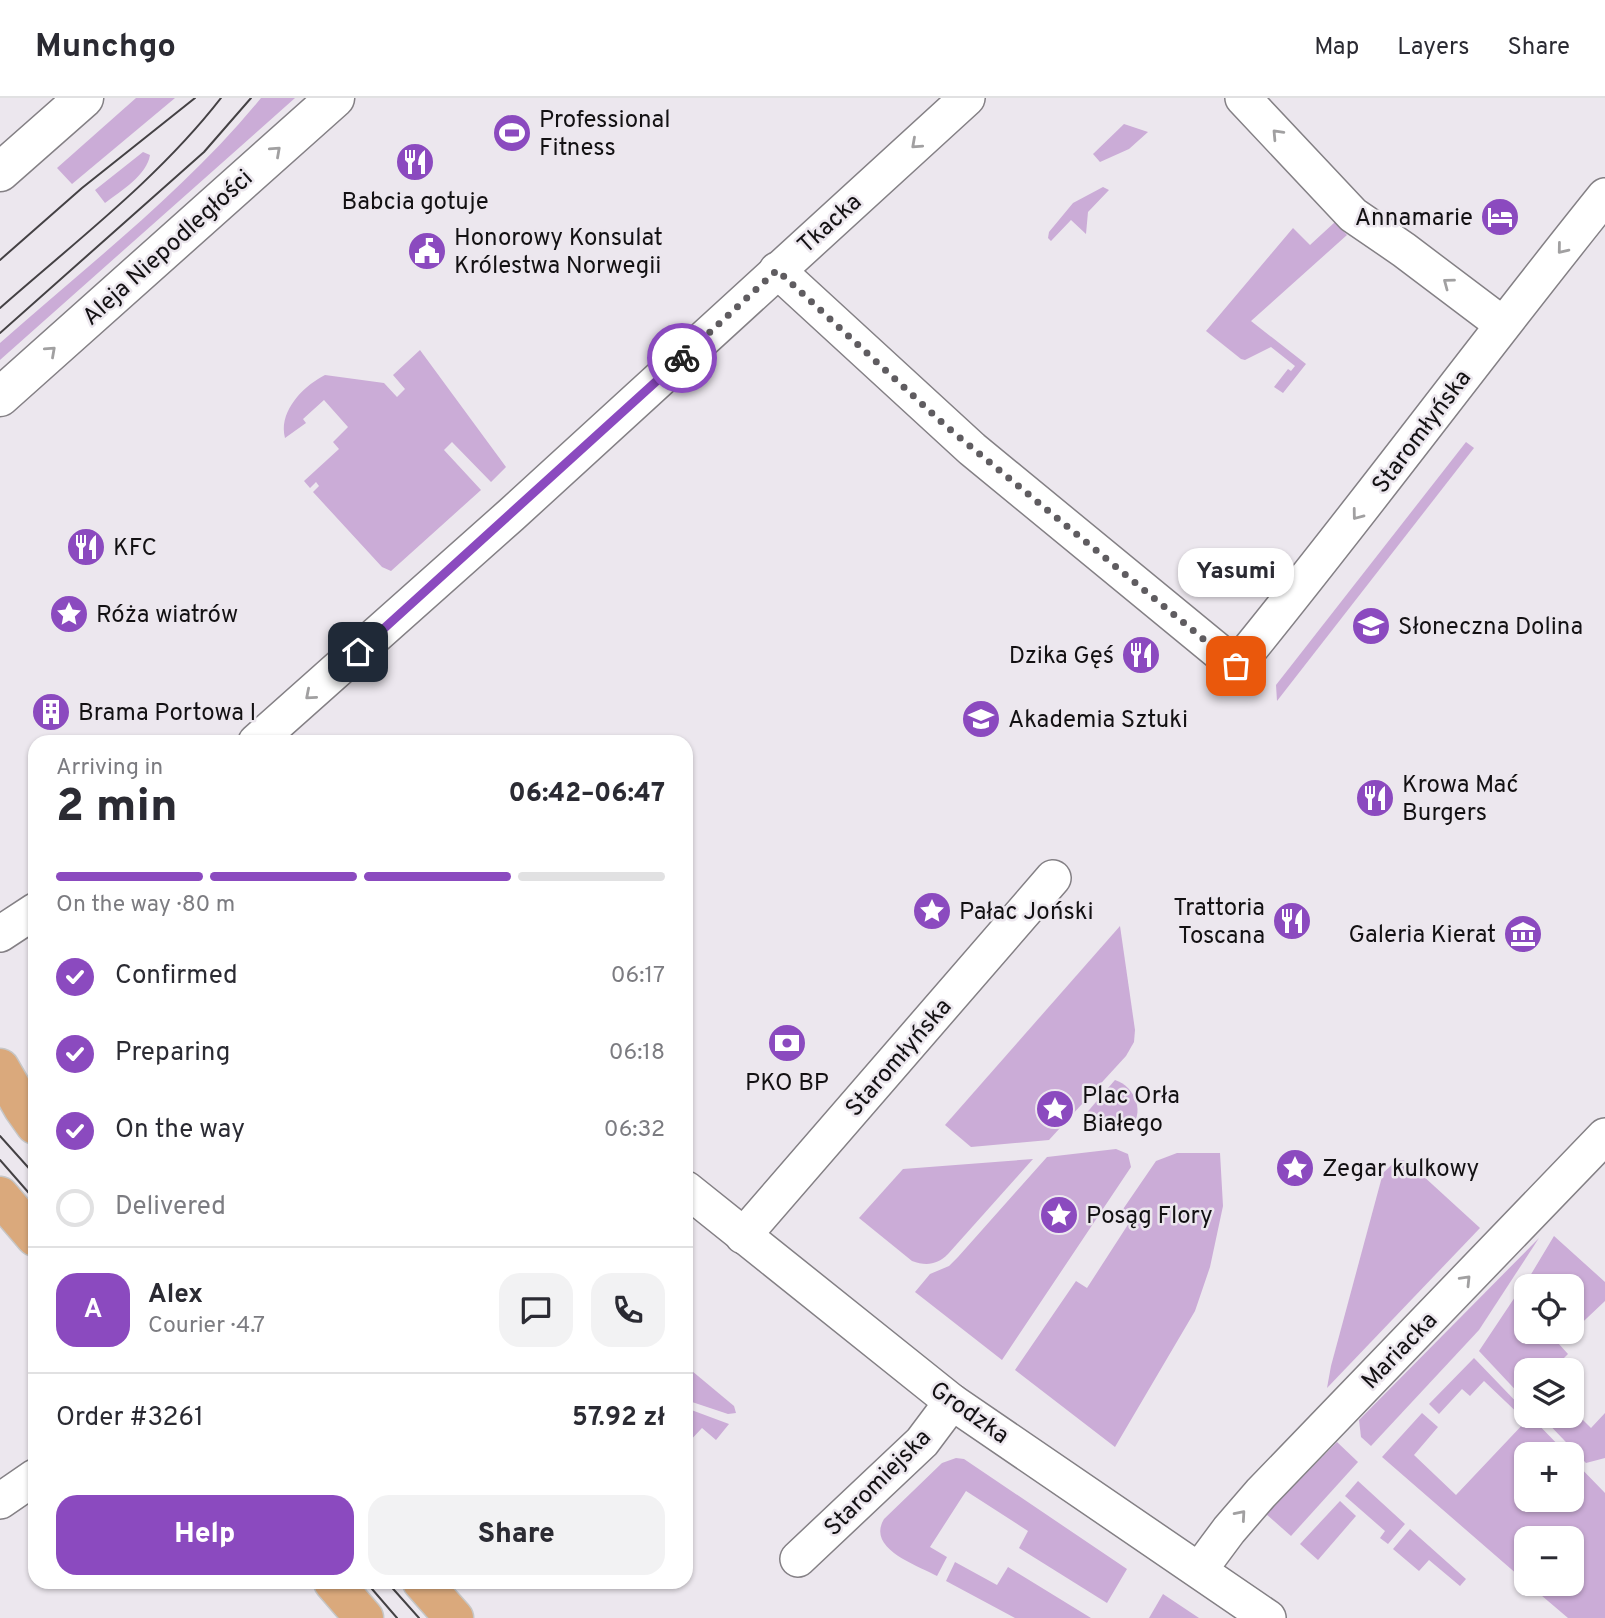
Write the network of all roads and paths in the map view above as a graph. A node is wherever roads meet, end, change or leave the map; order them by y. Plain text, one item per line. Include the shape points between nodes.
1 (84, 98) edge
2 (335, 98) edge
3 (967, 98) edge
4 (1243, 98) edge
5 (0, 172) edge
6 (1605, 196) edge
7 (777, 270) junction
8 (1502, 324) junction
9 (0, 397) edge
10 (264, 735) edge
11 (1053, 878) dead end
12 (28, 916) edge
13 (0, 934) edge
14 (0, 1068) edge
15 (28, 1114) edge
16 (1605, 1136) edge
17 (693, 1195) edge
18 (0, 1196) edge
19 (28, 1229) edge
20 (743, 1236) junction
21 (952, 1402) junction
22 (28, 1483) edge
23 (0, 1501) edge
24 (798, 1559) dead end
25 (1200, 1569) junction
26 (339, 1589) edge
27 (428, 1589) edge
28 (364, 1618) edge
29 (453, 1618) edge
30 (1268, 1618) edge

1 - 5 street
9 -> 2 street, Aleja Niepodległości
3 -> 7 street, Tkacka
8 -> 4 street via 1353,215
6 -> 8 street, Staromłyńska
8 -> 7 street, Staromłyńska via 1342,536 1236,666 947,427
7 -> 10 street, Tkacka
11 - 20 street, Staromłyńska
12 - 13 street
14 - 15 main road
25 -> 16 street, Mariacka via 1261,1493
17 - 20 street, Grodzka
18 - 19 main road
20 - 21 street, Grodzka
21 - 24 street, Staromiejska via 922,1442
21 - 25 street, Grodzka
22 - 23 street
25 - 30 street, Grodzka
26 - 28 main road
27 - 29 main road

